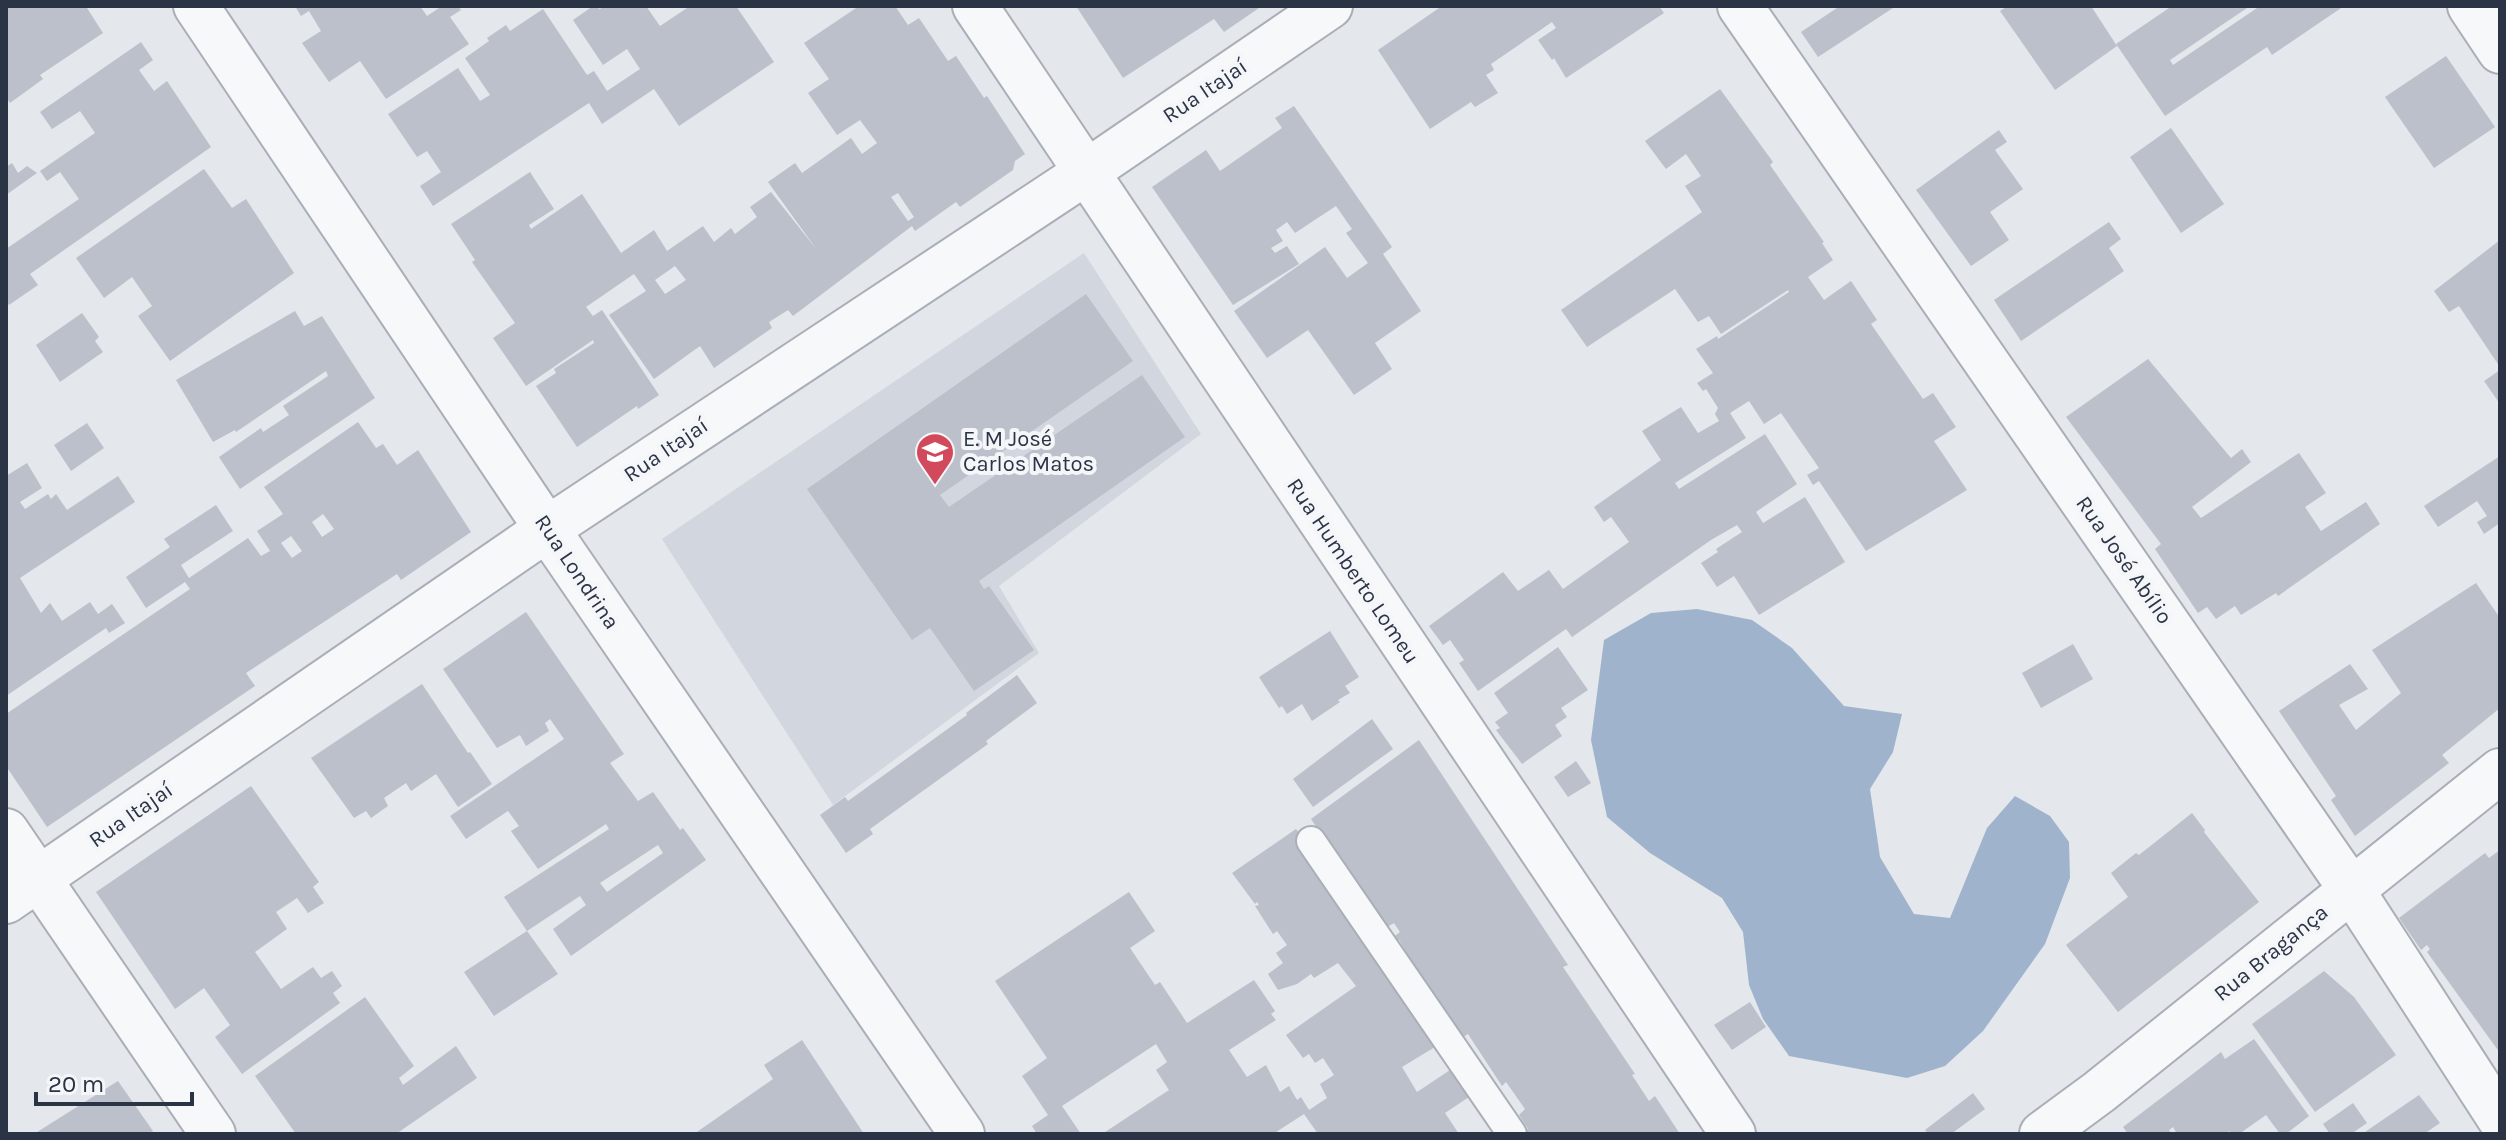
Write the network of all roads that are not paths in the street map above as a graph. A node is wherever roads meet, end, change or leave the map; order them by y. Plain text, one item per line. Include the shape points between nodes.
1 (196, 6) edge
2 (975, 6) edge
3 (1330, 6) edge
4 (1740, 6) edge
5 (2470, 6) edge
6 (2500, 51) edge
7 (1085, 173) junction
8 (547, 529) junction
9 (2500, 771) edge
10 (6, 831) edge
11 (1311, 841) dead end
12 (2351, 889) junction
13 (22, 890) edge
14 (2500, 1119) edge
15 (213, 1134) edge
16 (962, 1134) edge
17 (1512, 1134) edge
18 (1733, 1134) edge
19 (2042, 1134) edge

1 - 8 street, Rua Londrina
2 - 7 street, Rua Humberto Lomeu
3 - 7 street, Rua Itajaí
4 - 12 street, Rua José Abílio
5 - 6 street
7 - 8 street, Rua Itajaí
7 - 18 street, Rua Humberto Lomeu
8 - 13 street, Rua Itajaí
8 - 16 street, Rua Londrina
9 - 12 street, Rua Bragança
10 - 13 street
11 - 17 lane
12 - 14 street, Rua José Abílio
12 - 19 street, Rua Bragança
13 - 15 street

